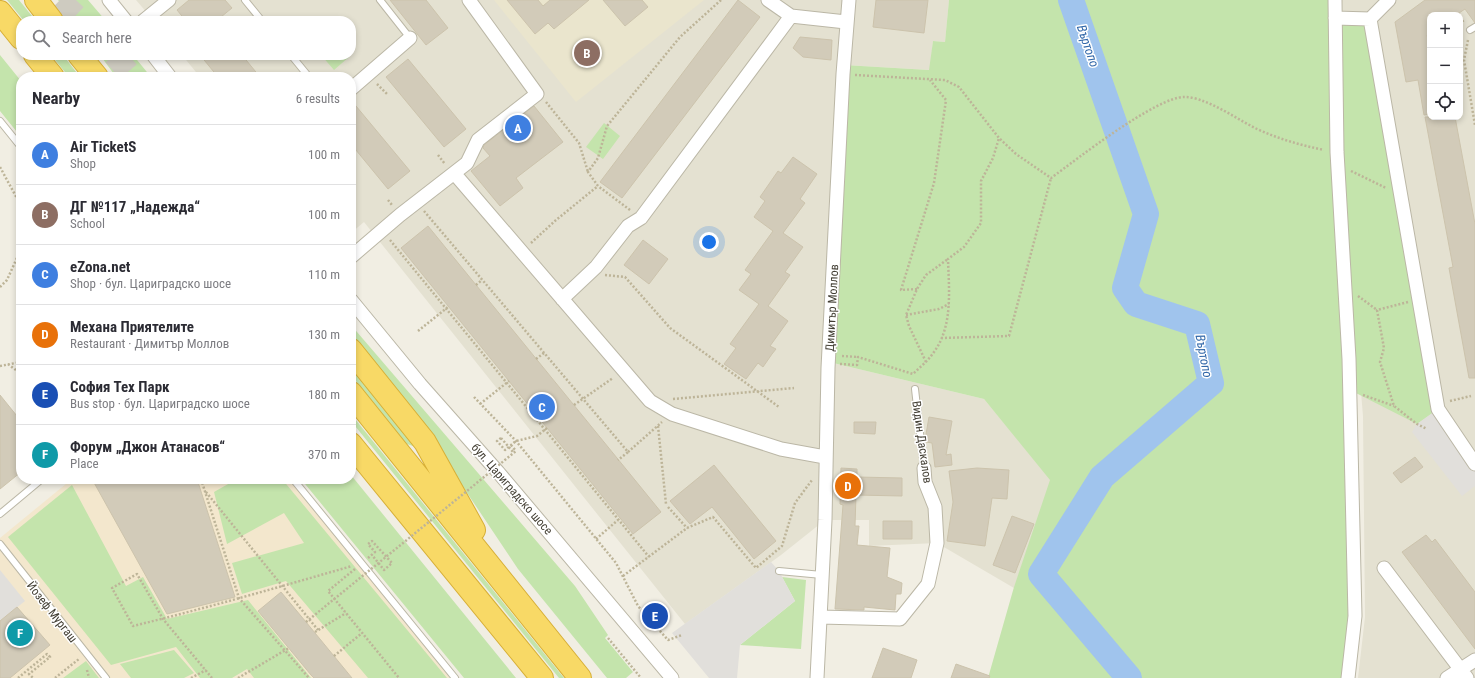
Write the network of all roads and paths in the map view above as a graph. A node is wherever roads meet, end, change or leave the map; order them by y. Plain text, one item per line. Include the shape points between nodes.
1 (36, 0) edge
2 (109, 0) edge
3 (169, 0) edge
4 (245, 0) edge
5 (380, 0) edge
6 (469, 0) edge
7 (721, 0) edge
8 (768, 0) edge
9 (849, 0) edge
10 (1335, 0) edge
11 (1389, 0) edge
12 (0, 12) edge
13 (48, 16) edge
14 (122, 16) edge
15 (149, 16) edge
16 (258, 16) edge
17 (791, 16) junction
18 (1335, 18) junction
19 (1370, 19) junction
20 (846, 22) junction
21 (1472, 29) edge
22 (16, 32) edge
23 (410, 38) joint
24 (39, 60) edge
25 (83, 60) edge
26 (157, 60) edge
27 (295, 60) edge
28 (49, 72) edge
29 (93, 72) edge
30 (166, 72) edge
31 (306, 72) edge
32 (843, 74) junction
33 (929, 80) junction
34 (356, 85) edge
35 (384, 90) dead end
36 (537, 94) junction
37 (388, 95) dead end
38 (0, 121) edge
39 (1475, 124) edge
40 (999, 138) junction
41 (16, 141) edge
42 (1336, 152) junction
43 (0, 168) edge
44 (588, 172) junction
45 (454, 173) junction
46 (1051, 178) junction
47 (598, 186) junction
48 (1401, 195) junction
49 (16, 197) edge
50 (416, 202) junction
51 (641, 218) junction
52 (382, 230) junction
53 (356, 252) edge
54 (522, 252) junction
55 (948, 259) junction
56 (16, 260) edge
57 (596, 267) junction
58 (482, 280) junction
59 (476, 285) dead end
60 (1344, 286) junction
61 (0, 287) edge
62 (917, 289) junction
63 (562, 299) junction
64 (1419, 300) junction
65 (950, 304) junction
66 (356, 306) edge
67 (447, 308) junction
68 (1377, 310) junction
69 (906, 315) junction
70 (418, 331) dead end
71 (941, 338) junction
72 (544, 353) junction
73 (356, 356) edge
74 (536, 359) dead end
75 (926, 362) junction
76 (16, 363) edge
77 (8, 364) junction
78 (843, 364) dead end
79 (0, 366) edge
80 (16, 370) edge
81 (624, 371) junction
82 (507, 382) junction
83 (794, 388) dead end
84 (915, 389) dead end
85 (1350, 390) junction
86 (756, 391) junction
87 (1471, 396) dead end
88 (474, 397) dead end
89 (582, 398) junction
90 (1458, 399) dead end
91 (356, 400) edge
92 (650, 401) junction
93 (480, 404) junction
94 (574, 405) dead end
95 (1394, 406) junction
96 (779, 407) dead end
97 (672, 414) junction
98 (658, 426) junction
99 (546, 429) junction
100 (1427, 429) dead end
101 (516, 441) junction
102 (511, 445) junction
103 (356, 450) edge
104 (515, 452) junction
105 (628, 452) junction
106 (825, 457) junction
107 (618, 460) dead end
108 (1475, 464) edge
109 (924, 468) joint
110 (36, 484) edge
111 (203, 484) edge
112 (297, 484) edge
113 (205, 490) junction
114 (795, 504) dead end
115 (0, 514) edge
116 (618, 520) junction
117 (687, 528) junction
118 (596, 539) junction
119 (0, 544) edge
120 (386, 557) junction
121 (648, 557) junction
122 (360, 565) junction
123 (1384, 568) dead end
124 (779, 571) dead end
125 (822, 575) junction
126 (623, 576) junction
127 (505, 585) junction
128 (282, 586) junction
129 (239, 598) junction
130 (346, 613) junction
131 (820, 617) junction
132 (163, 619) junction
133 (306, 622) dead end
134 (318, 630) junction
135 (315, 632) dead end
136 (362, 633) junction
137 (682, 635) dead end
138 (608, 638) dead end
139 (289, 648) dead end
140 (284, 650) junction
141 (85, 654) junction
142 (334, 656) dead end
143 (1475, 660) edge
144 (206, 670) junction
145 (1464, 673) edge
146 (22, 677) edge
147 (309, 677) edge
148 (18, 678) edge
149 (33, 678) edge
150 (54, 678) edge
151 (106, 678) edge
152 (191, 678) edge
153 (212, 678) edge
154 (238, 678) edge
155 (399, 678) edge
156 (455, 678) edge
157 (542, 678) edge
158 (580, 678) edge
159 (641, 678) edge
160 (672, 678) edge
161 (817, 678) edge
162 (1348, 678) edge
163 (1448, 678) edge

1 - 13 highway
2 - 14 street
3 - 15 street
4 - 16 lane
5 - 23 lane
6 - 36 street
7 - 44 path via 680,37 607,126 598,158
8 - 17 street
9 - 20 street, Димитър Моллов
10 - 18 street
11 - 19 street
12 - 22 highway
17 - 20 street
17 - 51 street
18 - 19 street
18 - 42 street
19 - 48 street
20 - 32 street, Димитър Моллов
21 - 39 path via 1464,60
23 - 34 street
24 - 28 highway
25 - 29 highway
26 - 30 street
27 - 31 lane
32 - 33 path
32 - 106 street, Димитър Моллов
33 - 40 path via 945,80 959,87
33 - 62 path via 946,100 934,184 901,290
35 - 37 path
36 - 44 path via 579,143
36 - 45 street via 478,140 467,163
38 - 41 lane
40 - 46 path via 1016,154
40 - 55 path via 993,158 981,181 981,224 964,247
42 - 46 path via 1291,143 1202,101 1184,97 1166,102 1129,122
42 - 48 path via 1352,173
42 - 60 street
43 - 49 path
44 - 47 path
45 - 50 street
45 - 54 street
46 - 71 path via 1009,336
47 - 51 path
47 - 54 path
48 - 64 street
50 - 52 street
50 - 58 path
51 - 57 street via 628,226
52 - 53 street
52 - 67 path
54 - 63 street
55 - 62 path via 926,275
55 - 65 path
56 - 61 path via 7,280
57 - 63 street
57 - 86 path via 604,275 625,277 670,328
58 - 59 path
58 - 72 path
60 - 68 path
60 - 85 street
62 - 69 path
63 - 81 street
64 - 68 path
64 - 108 street via 1438,409
65 - 69 path via 939,309
65 - 71 path
66 - 160 street, бул. Цариградско шосе
67 - 70 path
67 - 82 path
68 - 95 path via 1384,348 1380,362
69 - 75 path
71 - 75 path
72 - 74 path
72 - 89 path
73 - 127 highway via 425,442
75 - 78 path via 913,374 858,357 857,365
76 - 77 path
77 - 79 path
77 - 80 path
81 - 89 path
81 - 92 street
82 - 93 path
82 - 99 path
83 - 86 path
84 - 109 lane, Видин Даскалов
85 - 95 path
85 - 162 street via 1355,616
86 - 92 path
86 - 96 path
87 - 90 path
88 - 93 path
89 - 94 path
89 - 105 path
91 - 127 highway
92 - 97 street
93 - 101 path
95 - 100 path
97 - 98 path
97 - 106 street via 781,449
98 - 105 path
98 - 117 path via 667,505
99 - 101 path via 537,436
99 - 116 path
101 - 102 path
101 - 118 path
102 - 104 path
102 - 104 path, bridge via 504,450 497,441 501,438
103 - 157 highway
104 - 120 path, bridge
105 - 107 path
106 - 125 street, Димитър Моллов
109 - 131 street, Видин Даскалов via 935,507 937,543 928,584 900,619
110 - 115 lane
111 - 113 path
112 - 122 lane
113 - 128 path
113 - 129 path
114 - 117 path via 782,546 756,568 713,518
116 - 118 path
116 - 121 path
117 - 121 path
118 - 126 path via 616,563
119 - 141 lane, Йозеф Мургаш
120 - 120 path via 372,541 368,544 376,552 372,555 384,570 392,563
120 - 133 path, bridge
121 - 126 path
122 - 128 path
122 - 130 path via 328,591
122 - 156 lane
123 - 145 street
124 - 125 lane
125 - 131 street, Димитър Моллов
126 - 137 path via 638,606 668,640
127 - 158 highway
128 - 129 path
128 - 134 path
129 - 132 path
129 - 140 path
130 - 134 path
130 - 136 path
131 - 161 street, Димитър Моллов
132 - 132 path via 133,626 112,588 137,574
132 - 144 path
134 - 135 path
136 - 142 path
136 - 155 path
138 - 159 path
139 - 140 path
140 - 147 path
140 - 154 path
141 - 150 path
141 - 151 lane, Йозеф Мургаш
143 - 145 street
144 - 152 path
144 - 153 path
145 - 163 street
146 - 148 path
146 - 149 path via 47,654 50,657 29,674

